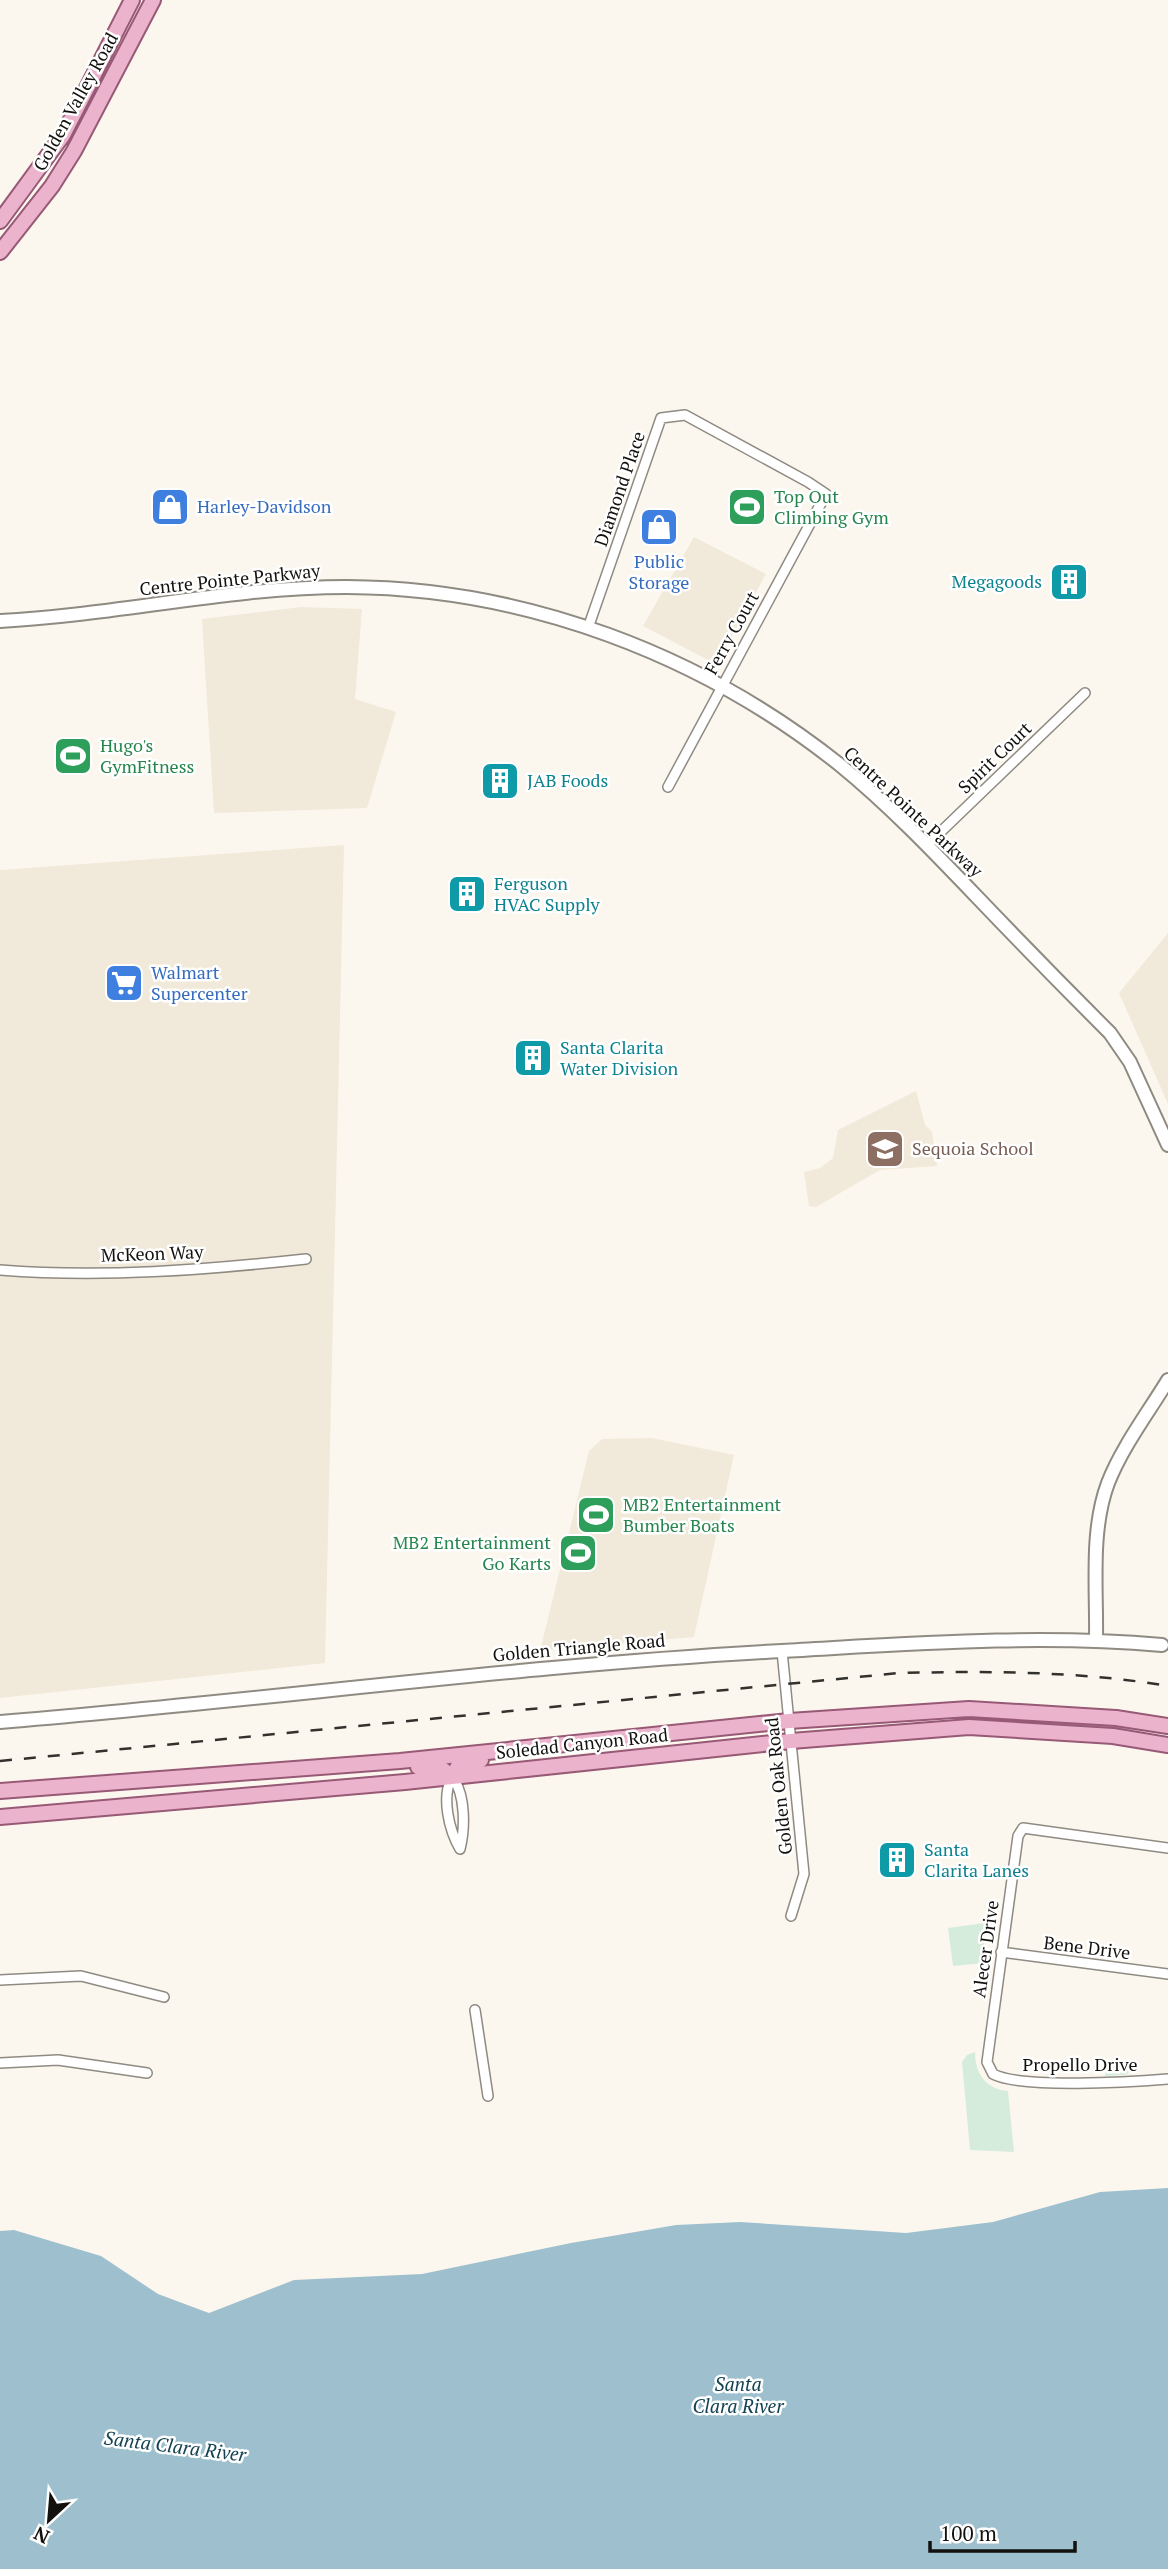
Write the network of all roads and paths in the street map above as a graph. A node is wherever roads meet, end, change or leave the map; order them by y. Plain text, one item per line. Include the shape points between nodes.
1 (132, 0) edge
2 (153, 0) edge
3 (0, 221) edge
4 (0, 252) edge
5 (826, 494) joint
6 (0, 621) edge
7 (589, 628) junction
8 (721, 685) junction
9 (1085, 694) dead end
10 (668, 787) dead end
11 (927, 845) junction
12 (1168, 1145) edge
13 (306, 1259) dead end
14 (0, 1270) edge
15 (1168, 1380) edge
16 (1096, 1640) junction
17 (1162, 1646) dead end
18 (782, 1651) junction
19 (789, 1721) junction
20 (0, 1723) edge
21 (1168, 1726) edge
22 (791, 1741) junction
23 (556, 1743) junction
24 (1168, 1745) edge
25 (263, 1771) junction
26 (453, 1777) junction
27 (0, 1791) edge
28 (0, 1817) edge
29 (1168, 1848) edge
30 (791, 1916) dead end
31 (1001, 1952) junction
32 (1168, 1974) edge
33 (0, 1980) edge
34 (164, 1997) dead end
35 (475, 2010) dead end
36 (0, 2063) edge
37 (146, 2073) dead end
38 (993, 2074) joint
39 (1168, 2079) edge
40 (488, 2096) dead end

1 - 3 main road, Golden Valley Road via 63,135
2 - 4 main road, Golden Valley Road via 74,151
5 - 7 street, Diamond Place via 685,415 661,418
5 - 8 street, Ferry Court
6 - 7 street, Centre Pointe Parkway via 258,591 351,587 471,598
7 - 8 street, Centre Pointe Parkway
8 - 10 street, Ferry Court
8 - 11 street, Centre Pointe Parkway via 822,751
9 - 11 street, Spirit Court
11 - 12 street, Centre Pointe Parkway via 1110,1033 1130,1062
13 - 14 street, McKeon Way via 159,1271
15 - 16 street via 1115,1467 1103,1501
16 - 17 street, Golden Triangle Road
16 - 18 street, Golden Triangle Road via 945,1640
18 - 19 street, Golden Oak Road
18 - 20 street, Golden Triangle Road via 593,1664
19 - 21 main road, Soledad Canyon Road via 969,1709 1116,1718
19 - 22 street, Golden Oak Road
19 - 23 main road, Soledad Canyon Road
22 - 24 main road, Soledad Canyon Road via 969,1727 1113,1736
22 - 26 main road, Soledad Canyon Road
22 - 30 street, Golden Oak Road via 804,1874
23 - 25 main road, Soledad Canyon Road
23 - 26 main road via 535,1755 466,1762
25 - 26 main road via 316,1774 432,1766
25 - 27 main road, Soledad Canyon Road
26 - 26 street via 447,1787 451,1834 460,1850 462,1813 459,1786
26 - 28 main road, Soledad Canyon Road
29 - 31 street, Alecer Drive via 1023,1828 1018,1836
31 - 32 street, Bene Drive
31 - 38 street, Alecer Drive via 987,2062
33 - 34 street via 81,1976
35 - 40 street
36 - 37 street via 58,2060
38 - 39 street, Propello Drive via 1044,2081

